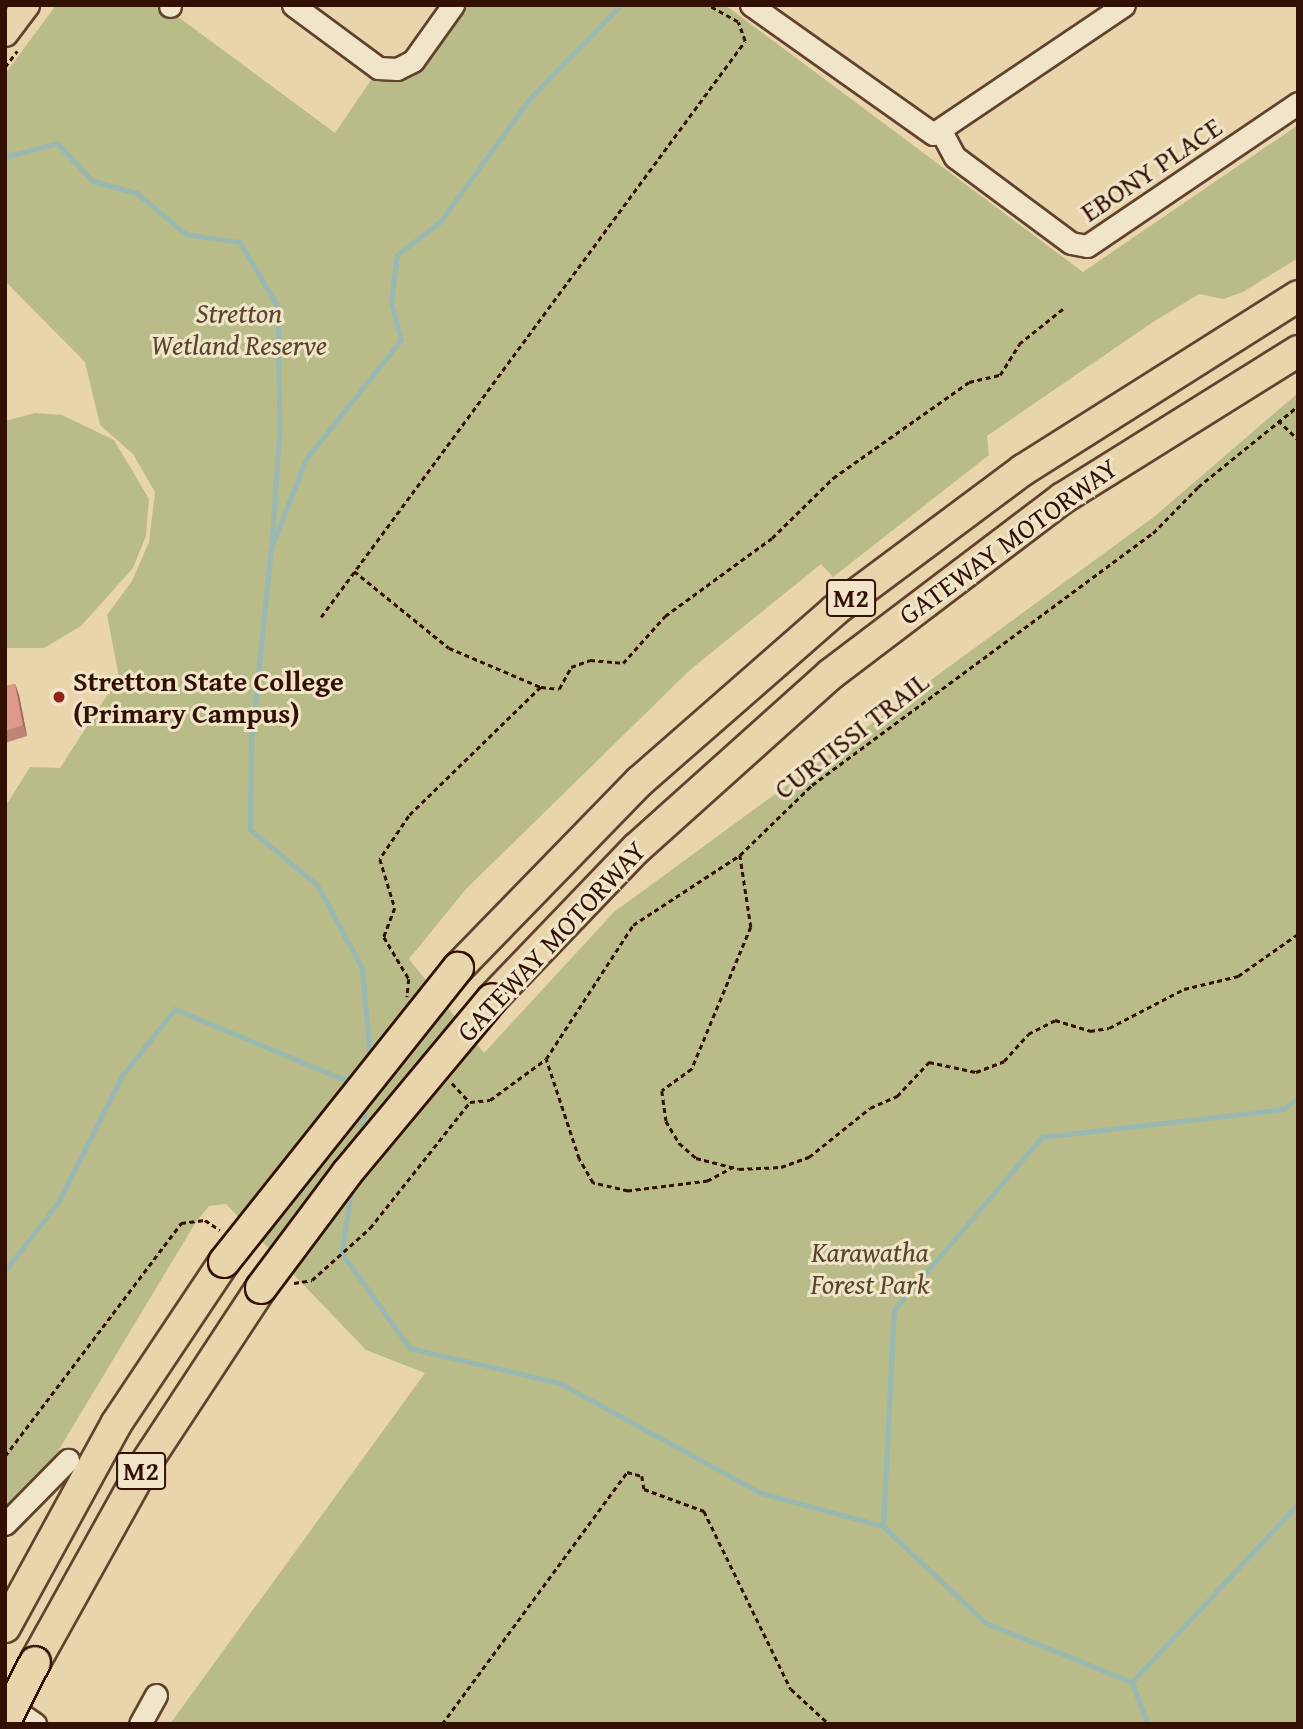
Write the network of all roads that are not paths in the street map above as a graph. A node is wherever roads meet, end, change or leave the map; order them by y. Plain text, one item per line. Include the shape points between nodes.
1 (26, 5) edge
2 (293, 5) edge
3 (453, 5) edge
4 (751, 5) edge
5 (1124, 5) edge
6 (5, 33) edge
7 (1298, 103) edge
8 (942, 133) junction
9 (1298, 296) edge
10 (1298, 351) edge
11 (68, 1460) dead end
12 (5, 1524) edge
13 (5, 1627) edge
14 (156, 1695) dead end
15 (5, 1703) edge
16 (5, 1721) edge
17 (35, 1724) edge
18 (140, 1724) edge

1 - 6 main road
2 - 3 street via 378,68 397,69 413,61
4 - 8 street via 919,130
5 - 8 street
7 - 8 street, EBONY PLACE via 1087,246 1071,243 954,157
9 - 13 highway, GATEWAY MOTORWAY / M2, bridge via 1023,470 835,610 640,781 458,968 342,1106 224,1262 116,1424
10 - 16 highway, GATEWAY MOTORWAY / M2, bridge via 1063,498 850,658 637,848 492,999 355,1162 261,1288 144,1466
11 - 12 street
14 - 18 street
15 - 17 street

